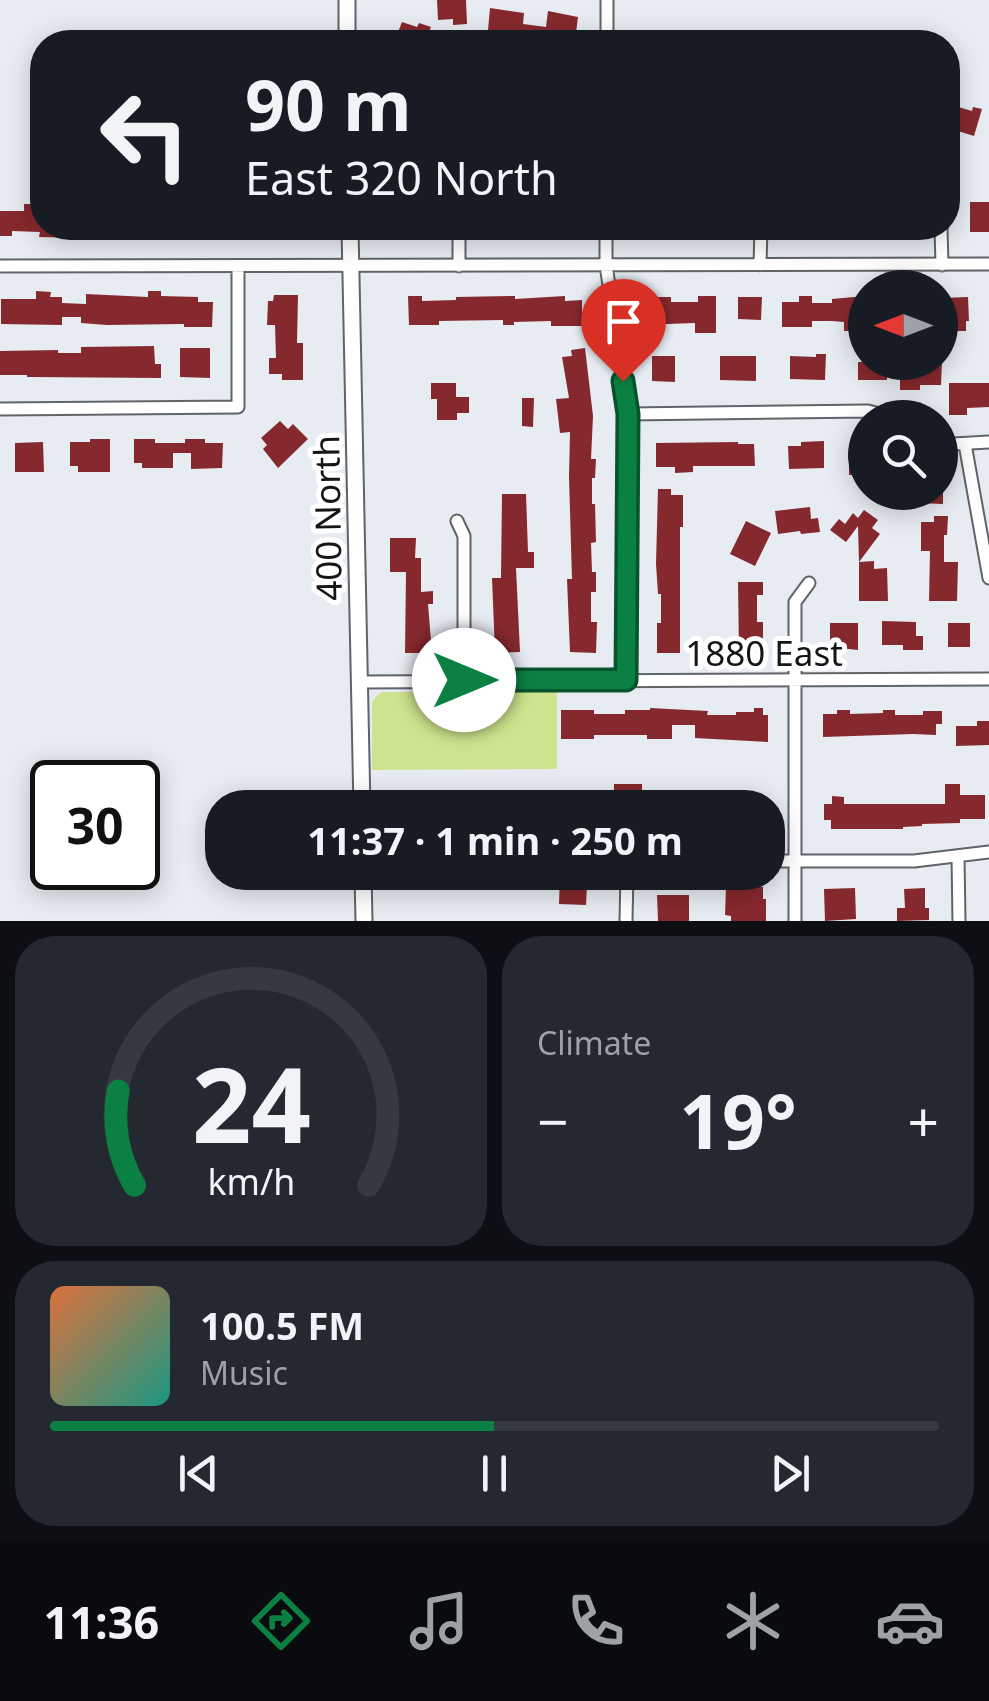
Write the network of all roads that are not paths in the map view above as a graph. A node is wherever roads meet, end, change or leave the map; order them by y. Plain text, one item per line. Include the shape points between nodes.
1 (347, 0) edge
2 (607, 0) edge
3 (347, 30) edge
4 (607, 30) edge
5 (350, 240) edge
6 (459, 240) edge
7 (606, 240) edge
8 (761, 240) edge
9 (941, 240) edge
10 (942, 264) junction
11 (989, 264) edge
12 (606, 265) junction
13 (760, 265) junction
14 (0, 266) edge
15 (238, 266) junction
16 (351, 266) junction
17 (459, 266) junction
18 (0, 409) edge
19 (848, 411) edge
20 (628, 414) junction
21 (989, 442) edge
22 (958, 444) edge
23 (964, 444) junction
24 (457, 522) dead end
25 (989, 578) edge
26 (809, 584) dead end
27 (989, 678) edge
28 (464, 680) junction
29 (626, 680) junction
30 (795, 680) junction
31 (360, 682) junction
32 (362, 790) edge
33 (989, 852) edge
34 (958, 856) junction
35 (785, 861) edge
36 (795, 861) junction
37 (363, 890) edge
38 (627, 890) edge
39 (364, 921) edge
40 (626, 921) edge
41 (795, 921) edge
42 (959, 921) edge

1 - 3 main road
2 - 4 street
5 - 16 main road, 400 North
6 - 17 street
7 - 12 street
8 - 13 street
9 - 10 street
10 - 11 street
10 - 13 street
12 - 13 street
12 - 17 street
12 - 20 street
14 - 15 street
15 - 16 street
15 - 18 street via 238,407
16 - 17 street
16 - 31 main road, 400 North
19 - 20 street
20 - 29 street
21 - 23 street
22 - 23 street
23 - 25 street
24 - 28 street via 464,536
26 - 30 street via 795,602
27 - 30 street, 1880 East
28 - 29 street, 1880 East
28 - 31 street, 1880 East
29 - 30 street, 1880 East
30 - 36 street
31 - 32 main road, 400 North
33 - 34 street
34 - 36 street
34 - 42 street
35 - 36 street
36 - 41 street
37 - 39 main road
38 - 40 street

